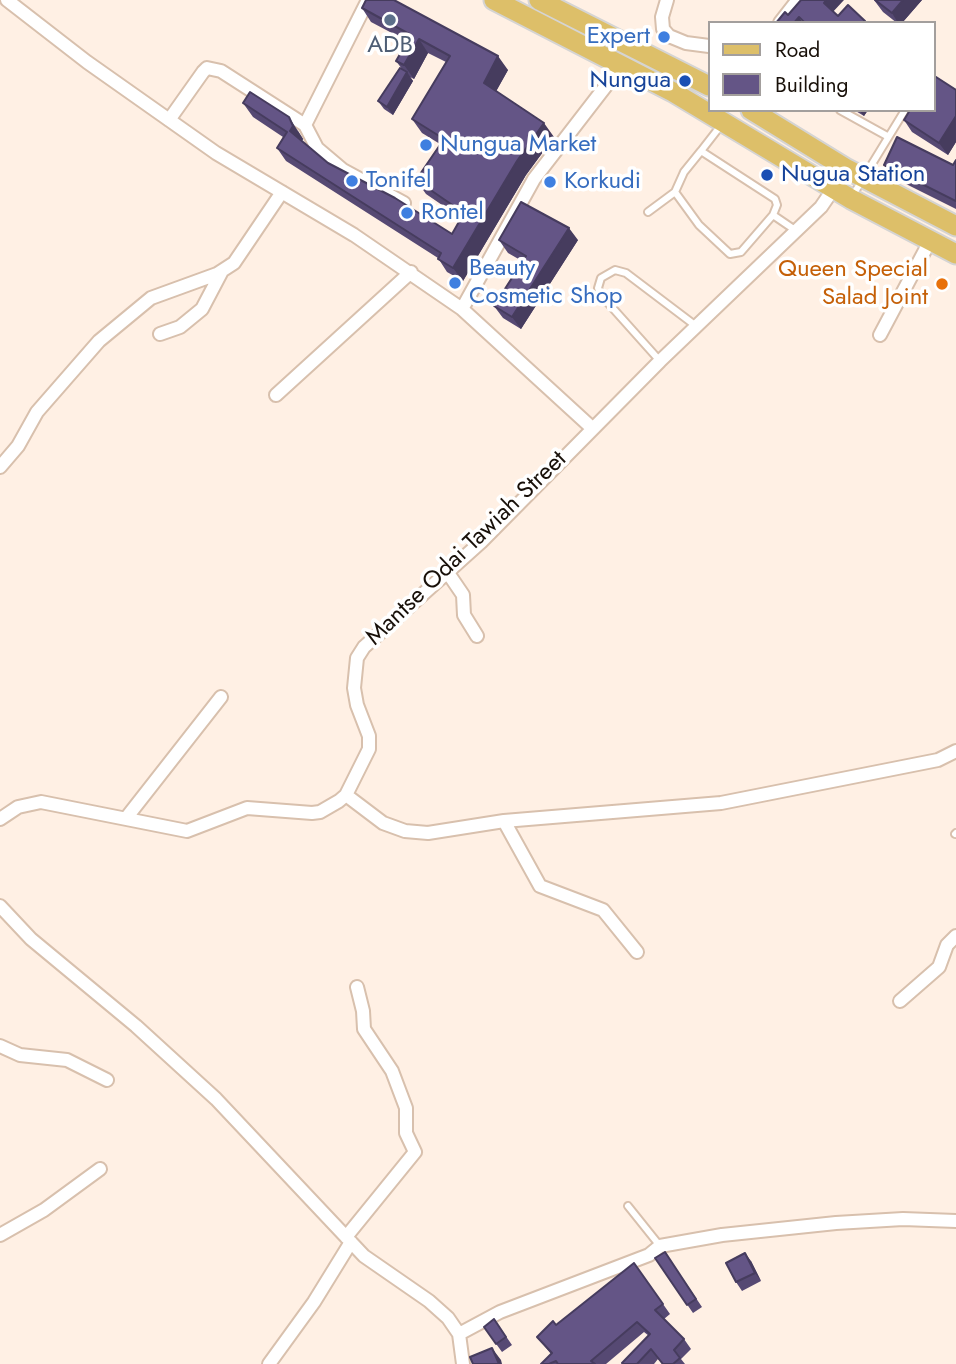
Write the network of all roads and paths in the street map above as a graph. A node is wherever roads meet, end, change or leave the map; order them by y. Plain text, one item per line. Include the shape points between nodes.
1 (7, 0) edge
2 (368, 0) edge
3 (494, 0) edge
4 (539, 0) edge
5 (667, 0) edge
6 (799, 0) edge
7 (783, 21) edge
8 (708, 46) edge
9 (622, 65) junction
10 (708, 85) edge
11 (708, 112) edge
12 (754, 112) edge
13 (844, 112) edge
14 (904, 112) edge
15 (714, 115) edge
16 (169, 120) junction
17 (305, 125) junction
18 (887, 136) junction
19 (701, 151) junction
20 (856, 173) junction
21 (282, 192) junction
22 (675, 192) junction
23 (844, 194) junction
24 (404, 203) edge
25 (648, 212) dead end
26 (773, 215) junction
27 (956, 226) edge
28 (795, 230) junction
29 (930, 242) junction
30 (956, 254) edge
31 (222, 271) junction
32 (411, 272) junction
33 (462, 309) junction
34 (696, 327) junction
35 (160, 334) dead end
36 (880, 335) dead end
37 (660, 361) junction
38 (276, 395) dead end
39 (592, 428) junction
40 (0, 467) edge
41 (448, 573) junction
42 (477, 636) dead end
43 (221, 697) dead end
44 (956, 751) edge
45 (346, 795) junction
46 (127, 817) junction
47 (0, 819) edge
48 (504, 821) junction
49 (0, 906) edge
50 (956, 936) edge
51 (637, 952) dead end
52 (357, 987) dead end
53 (900, 1001) dead end
54 (0, 1046) edge
55 (107, 1080) dead end
56 (100, 1169) dead end
57 (628, 1206) dead end
58 (956, 1222) edge
59 (0, 1235) edge
60 (349, 1239) junction
61 (660, 1247) junction
62 (459, 1334) junction
63 (269, 1364) edge
64 (463, 1364) edge

1 - 16 street
2 - 17 street
3 - 9 main road
4 - 10 main road
5 - 8 street via 662,18 669,36
6 - 7 street
9 - 11 main road
9 - 33 street via 534,178
12 - 20 main road
13 - 18 lane
14 - 18 lane
15 - 19 lane
15 - 23 main road
16 - 17 street via 198,78 213,68
16 - 21 street
17 - 24 street via 317,148 343,170
18 - 20 lane
19 - 22 lane
19 - 26 lane via 775,199
20 - 23 street, Mantse Odai Tawiah Street
20 - 23 lane
20 - 27 main road
21 - 31 street via 234,263
21 - 32 street
22 - 25 lane
22 - 26 lane via 699,225 734,256
23 - 28 street, Mantse Odai Tawiah Street
23 - 29 main road
26 - 28 lane
28 - 34 street, Mantse Odai Tawiah Street
29 - 30 main road
29 - 36 street
31 - 35 street via 202,310 180,327
31 - 40 street via 151,298 99,341 37,412
32 - 33 street
32 - 38 street
33 - 39 street
34 - 37 street, Mantse Odai Tawiah Street
34 - 37 lane via 626,273 615,270 601,278 601,295
37 - 39 street, Mantse Odai Tawiah Street
39 - 41 street, Mantse Odai Tawiah Street
41 - 42 street via 463,595 464,615
41 - 45 street, Mantse Odai Tawiah Street via 369,642 357,658 354,688 369,749
43 - 46 street
44 - 48 street via 937,760 721,803
45 - 46 street via 320,811 247,808 187,831
45 - 48 street via 383,823 405,831 428,833
46 - 47 street via 41,802 18,807
48 - 51 street via 540,886 603,910
49 - 60 street via 31,939 216,1099
50 - 53 street via 947,945 939,967
52 - 60 street via 364,1029 392,1071 415,1152
54 - 55 street via 20,1055 67,1060
56 - 59 street
57 - 61 lane
58 - 61 street via 836,1223 722,1235
60 - 62 street via 375,1264 429,1301
60 - 63 street via 306,1313
61 - 62 street via 500,1311
62 - 64 street

